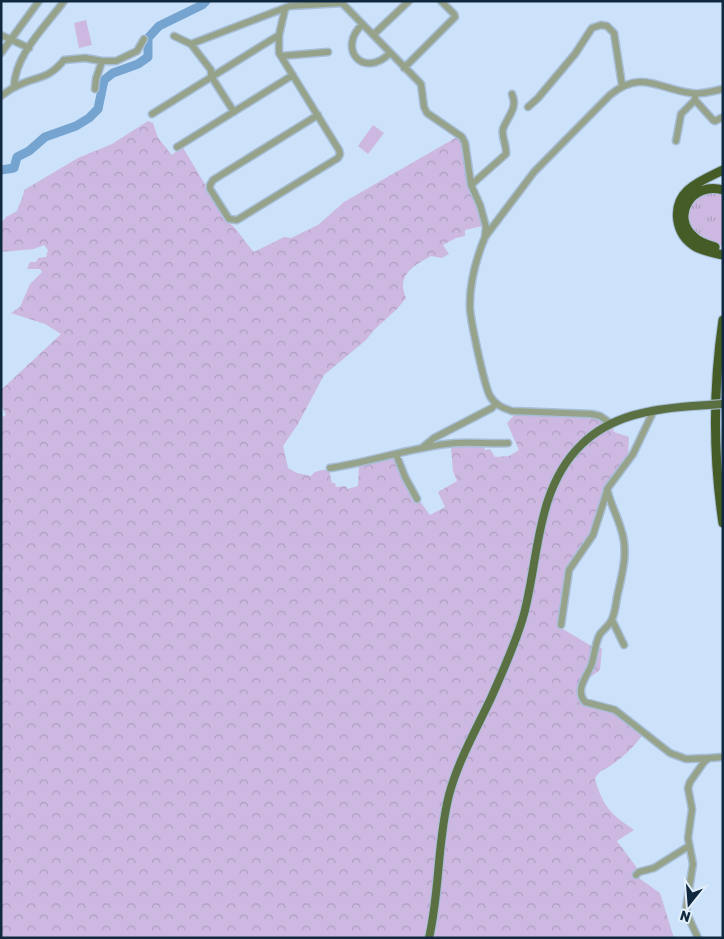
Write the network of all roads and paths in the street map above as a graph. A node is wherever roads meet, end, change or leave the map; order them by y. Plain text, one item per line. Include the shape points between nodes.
1 (39, 1) edge
2 (64, 1) edge
3 (409, 1) edge
4 (442, 1) edge
5 (343, 2) edge
6 (285, 9) junction
7 (362, 25) junction
8 (279, 35) junction
9 (373, 35) junction
10 (1, 36) edge
11 (174, 36) dead end
12 (11, 39) junction
13 (144, 39) dead end
14 (191, 44) junction
15 (29, 48) junction
16 (328, 52) dead end
17 (1, 53) edge
18 (390, 53) junction
19 (281, 56) junction
20 (102, 61) junction
21 (404, 68) junction
22 (293, 75) junction
23 (212, 76) junction
24 (622, 86) junction
25 (14, 87) junction
26 (95, 89) dead end
27 (723, 90) edge
28 (512, 94) dead end
29 (1, 96) edge
30 (695, 97) junction
31 (528, 107) dead end
32 (234, 112) junction
33 (152, 114) dead end
34 (318, 115) junction
35 (723, 117) edge
36 (676, 142) dead end
37 (177, 147) dead end
38 (723, 170) edge
39 (471, 185) junction
40 (723, 190) edge
41 (482, 212) junction
42 (497, 222) junction
43 (492, 229) junction
44 (485, 238) junction
45 (723, 249) edge
46 (723, 255) edge
47 (723, 320) edge
48 (496, 403) junction
49 (723, 404) edge
50 (654, 410) junction
51 (610, 423) junction
52 (508, 443) dead end
53 (423, 447) junction
54 (396, 454) junction
55 (330, 468) dead end
56 (607, 489) junction
57 (417, 499) dead end
58 (723, 523) edge
59 (612, 620) junction
60 (561, 625) dead end
61 (624, 645) dead end
62 (709, 758) junction
63 (723, 758) edge
64 (688, 846) junction
65 (636, 875) dead end
66 (430, 938) edge
67 (698, 938) edge

1 - 12 street
2 - 15 street
3 - 9 street
4 - 21 street via 455,17
5 - 6 street
5 - 7 street
6 - 8 street
6 - 14 street
7 - 9 street
7 - 18 street via 352,42 356,58 375,64
8 - 19 street
8 - 23 street
9 - 18 street
10 - 12 street
11 - 14 street
12 - 15 street
12 - 17 street
13 - 20 street via 137,52 116,62
14 - 23 street
15 - 25 street via 18,68
16 - 19 street
18 - 21 street
19 - 22 street
20 - 25 street via 85,58 64,60 45,77
20 - 26 street
21 - 39 street via 421,84 427,113 462,137
22 - 32 street
22 - 34 street
23 - 32 street
23 - 33 street
24 - 30 street via 643,81
24 - 31 street via 614,33 601,25 592,28 575,54
24 - 42 street via 534,172
25 - 29 street
27 - 30 street
28 - 39 street via 514,108 503,132 506,154
30 - 35 street via 715,121
30 - 36 street via 680,114
32 - 37 street
34 - 34 street via 213,180 210,189 229,219 237,220 338,158 340,150
38 - 46 highway via 688,190 680,201 677,214 681,232 690,243
39 - 41 street
40 - 45 highway via 710,188 696,193 687,202 684,220 694,238
41 - 42 street
41 - 43 street
41 - 44 street
42 - 43 street
43 - 44 street
44 - 48 street via 475,271 470,311 485,382
47 - 58 highway via 715,426
48 - 51 street via 512,411 591,414
48 - 53 street
49 - 50 main road, bridge
50 - 51 main road
50 - 56 street via 633,454
51 - 66 main road via 581,444 555,479 543,516 523,616 507,661 464,752 450,793 444,816
52 - 53 street via 450,443
53 - 54 street
54 - 55 street
54 - 57 street
56 - 59 street via 622,530 625,566
56 - 60 street via 593,534 569,570
59 - 61 street
59 - 62 street via 597,641 592,664 581,685 582,699 589,704 615,710 670,754 686,759
62 - 63 street
62 - 64 street via 688,788 692,809
64 - 65 street via 654,868
64 - 67 street via 693,864 686,908

